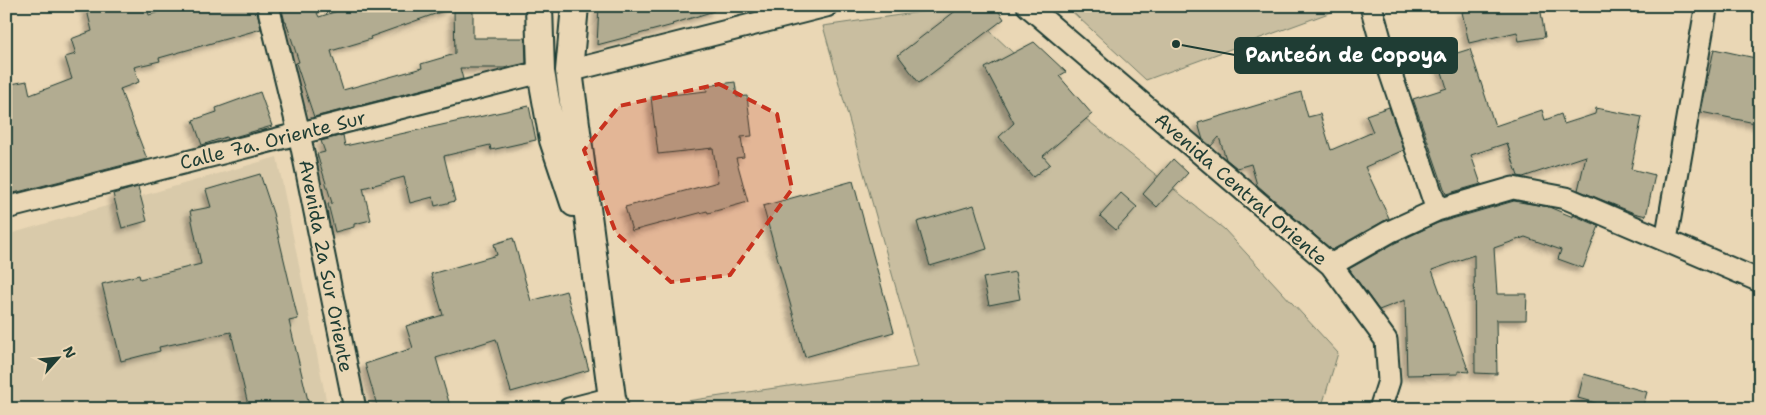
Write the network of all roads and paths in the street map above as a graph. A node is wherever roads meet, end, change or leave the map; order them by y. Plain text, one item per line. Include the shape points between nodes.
1 (268, 6) edge
2 (539, 6) edge
3 (575, 6) edge
4 (826, 6) edge
5 (1028, 6) edge
6 (1371, 6) edge
7 (1706, 9) dead end
8 (569, 71) junction
9 (540, 72) junction
10 (299, 133) junction
11 (6, 208) edge
12 (1437, 210) junction
13 (1666, 240) junction
14 (592, 256) junction
15 (1331, 265) junction
16 (1760, 281) edge
17 (614, 404) edge
18 (355, 409) edge
19 (570, 409) edge
20 (1380, 409) edge

1 - 10 street, Avenida 2a Sur Oriente
2 - 9 street
3 - 8 street
4 - 8 street
5 - 15 street, Avenida Central Oriente
6 - 12 street
7 - 13 street
8 - 14 street
9 - 10 street, Calle 7a. Oriente Sur
9 - 14 street via 553,140
10 - 11 street, Calle 7a. Oriente Sur
10 - 18 street, Avenida 2a Sur Oriente
12 - 13 street via 1513,188 1566,198
12 - 15 street via 1389,232
13 - 16 street
14 - 17 street
15 - 20 street, Avenida Central Oriente via 1386,340 1389,380
17 - 19 street

